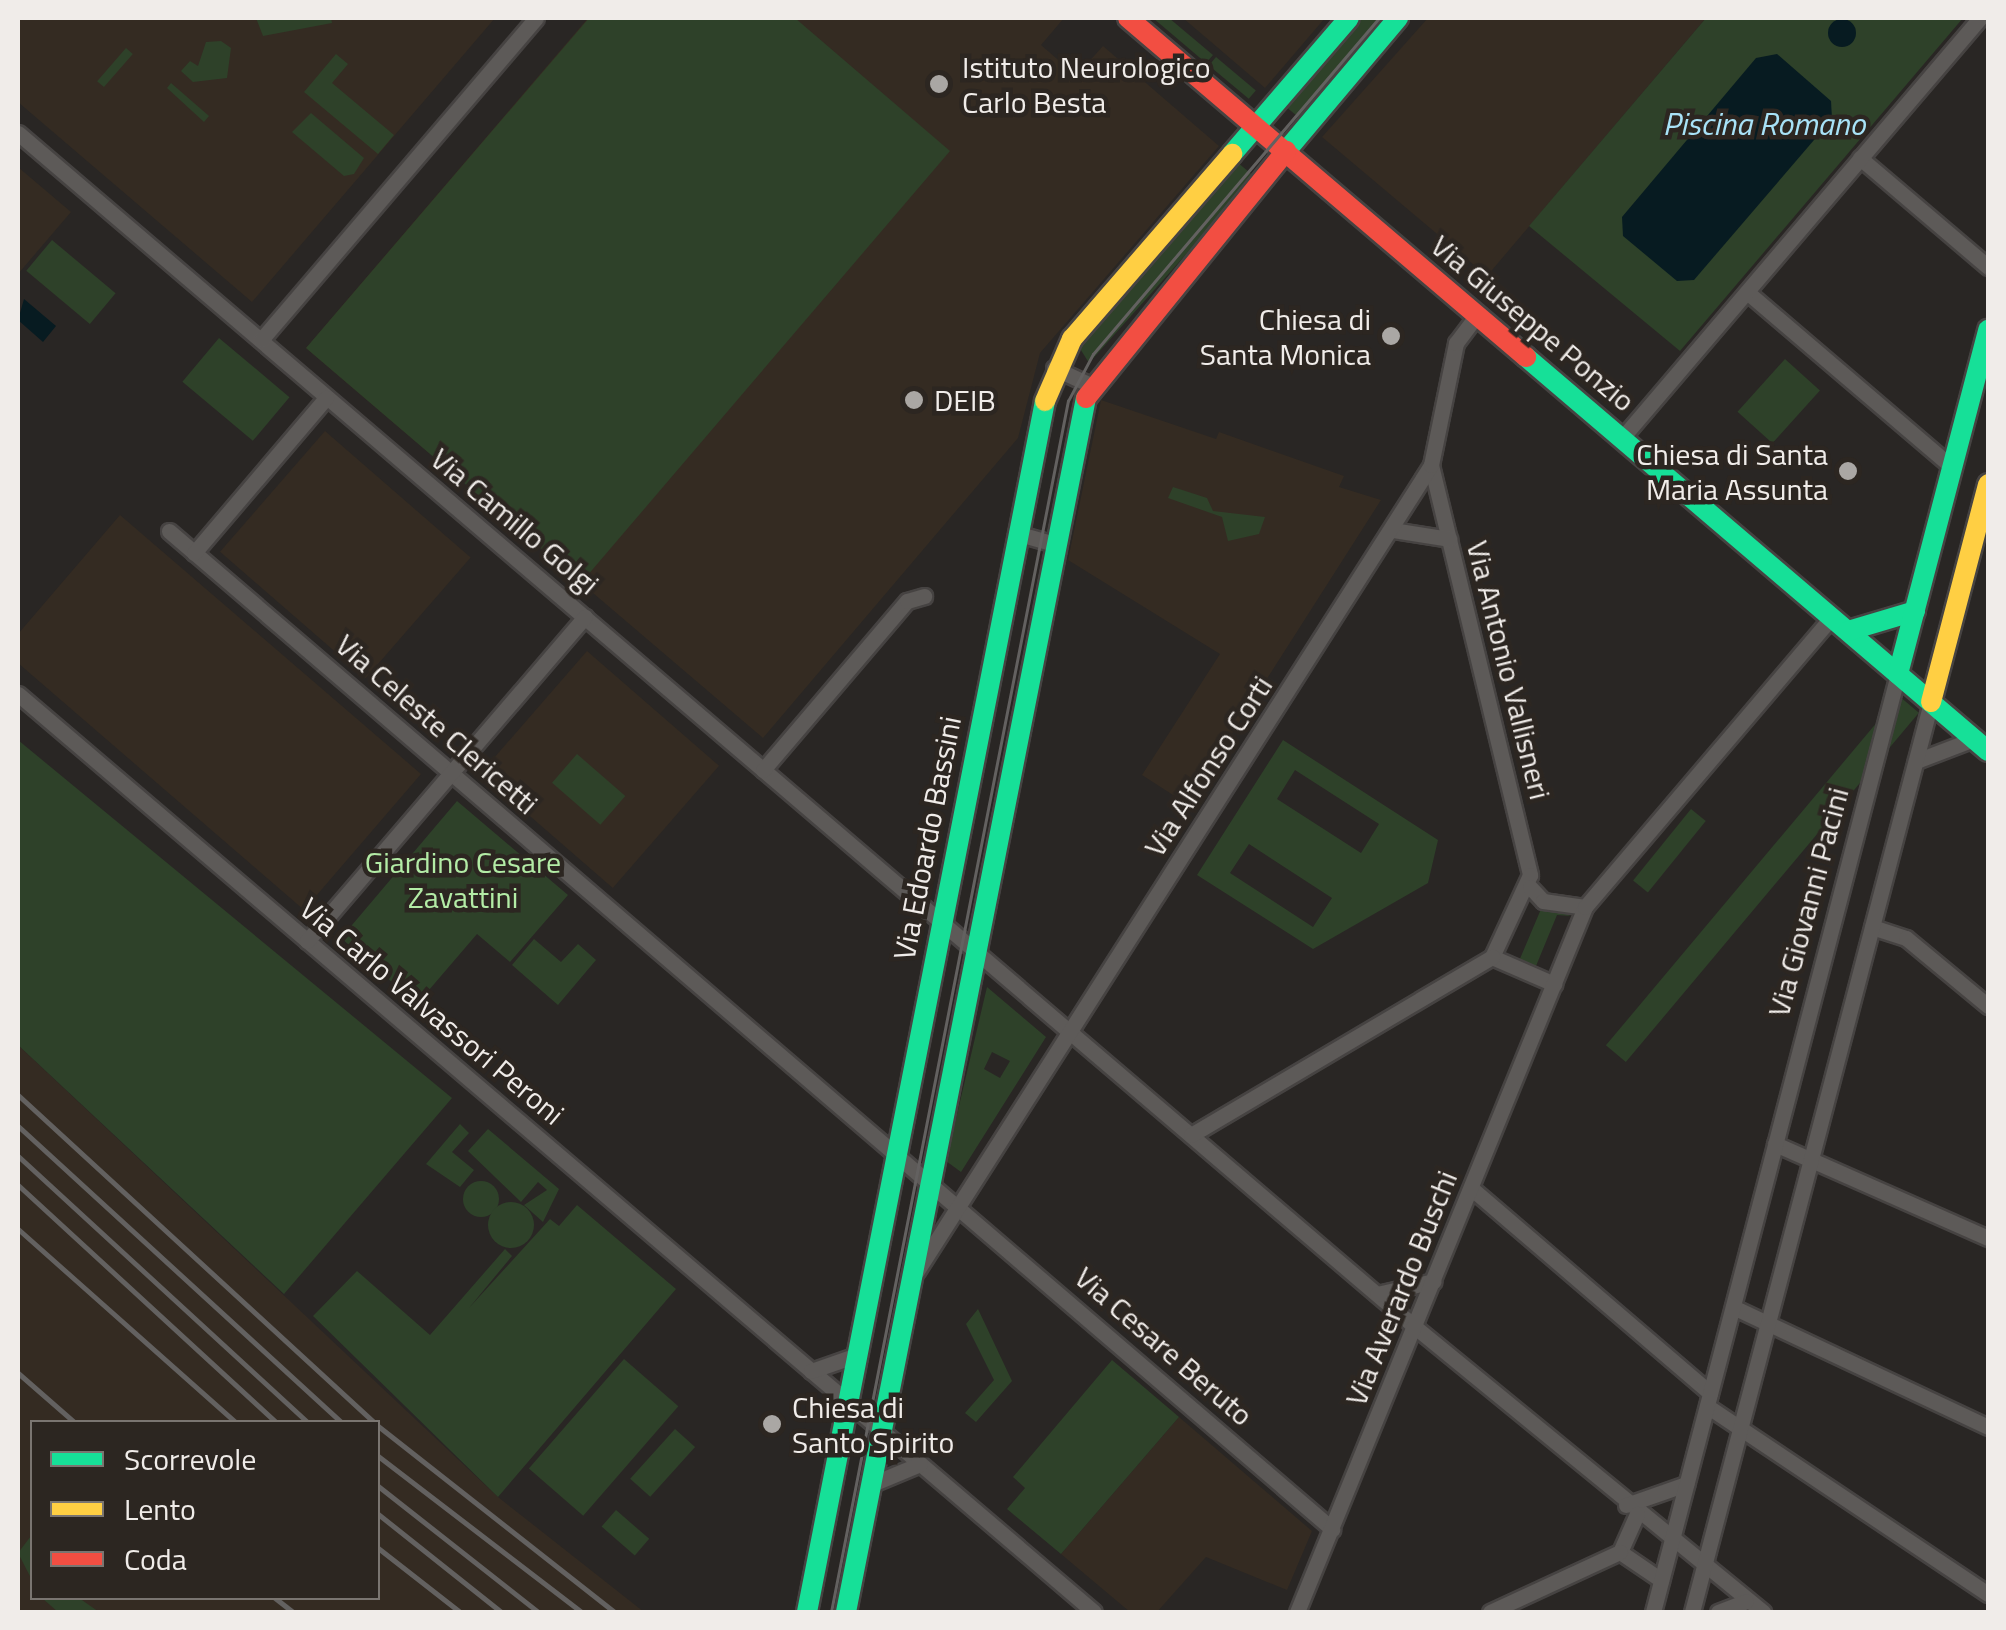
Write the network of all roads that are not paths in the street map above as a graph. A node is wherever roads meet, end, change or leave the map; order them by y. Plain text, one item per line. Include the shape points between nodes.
1 (536, 18) edge
2 (1128, 18) edge
3 (1349, 18) edge
4 (1398, 18) edge
5 (1980, 18) edge
6 (1256, 126) junction
7 (18, 133) edge
8 (1285, 150) junction
9 (1860, 158) junction
10 (1988, 267) edge
11 (1747, 292) junction
12 (1477, 314) junction
13 (1988, 330) edge
14 (261, 340) junction
15 (1054, 368) junction
16 (1089, 384) junction
17 (326, 398) junction
18 (1622, 438) junction
19 (1431, 465) junction
20 (1952, 467) junction
21 (1987, 493) edge
22 (1393, 530) junction
23 (169, 532) dead end
24 (1016, 534) junction
25 (1449, 539) junction
26 (1054, 544) junction
27 (194, 553) junction
28 (924, 596) dead end
29 (1915, 611) junction
30 (585, 617) junction
31 (1840, 624) junction
32 (1898, 674) junction
33 (18, 694) edge
34 (1931, 702) junction
35 (1981, 745) edge
36 (1916, 761) junction
37 (763, 770) junction
38 (450, 772) junction
39 (1530, 888) junction
40 (1585, 907) junction
41 (941, 922) junction
42 (1872, 926) junction
43 (307, 941) junction
44 (976, 952) junction
45 (1492, 957) junction
46 (1554, 984) junction
47 (1988, 1006) edge
48 (1070, 1032) junction
49 (1191, 1135) junction
50 (1775, 1144) junction
51 (897, 1153) junction
52 (1812, 1160) junction
53 (932, 1182) junction
54 (1471, 1188) junction
55 (959, 1206) junction
56 (1988, 1238) edge
57 (913, 1277) junction
58 (1434, 1281) junction
59 (1377, 1294) junction
60 (1733, 1307) junction
61 (1770, 1324) junction
62 (1415, 1327) junction
63 (857, 1355) junction
64 (810, 1371) junction
65 (1709, 1400) junction
66 (848, 1403) junction
67 (1988, 1427) edge
68 (1741, 1429) junction
69 (882, 1432) junction
70 (920, 1464) junction
71 (872, 1484) junction
72 (1686, 1484) junction
73 (1632, 1510) junction
74 (1332, 1528) junction
75 (1670, 1542) junction
76 (1620, 1552) junction
77 (1703, 1569) junction
78 (1660, 1580) junction
79 (1988, 1594) edge
80 (1746, 1601) junction
81 (850, 1608) edge
82 (807, 1612) edge
83 (1094, 1612) edge
84 (1298, 1612) edge
85 (1490, 1612) edge
86 (1653, 1612) edge
87 (1692, 1612) edge
88 (1718, 1612) edge
89 (1763, 1612) edge

1 - 14 street
2 - 6 street, Via Giuseppe Ponzio
3 - 6 street, Via Edoardo Bassini
4 - 8 street
5 - 9 street
6 - 8 street, Via Giuseppe Ponzio
6 - 15 street, Via Edoardo Bassini
7 - 14 street, Via Camillo Golgi
8 - 12 street, Via Giuseppe Ponzio
8 - 16 street
9 - 10 street
9 - 11 street
11 - 18 street
11 - 20 street
12 - 18 street, Via Giuseppe Ponzio
12 - 19 street, Via Alfonso Corti via 1456,343
13 - 20 street, Via Giovanni Pacini
14 - 17 street, Via Camillo Golgi
15 - 16 street
15 - 24 street, Via Edoardo Bassini
16 - 26 street
17 - 27 street
17 - 30 street, Via Camillo Golgi
18 - 31 street, Via Giuseppe Ponzio
19 - 22 street, Via Alfonso Corti
19 - 25 street, Via Antonio Vallisneri
20 - 29 street, Via Giovanni Pacini
21 - 34 street
22 - 25 street
22 - 48 street, Via Alfonso Corti
23 - 27 street, Via Celeste Clericetti
24 - 26 street
24 - 41 street, Via Edoardo Bassini
25 - 39 street, Via Antonio Vallisneri
26 - 44 street
27 - 38 street, Via Celeste Clericetti
28 - 37 street via 908,601
29 - 31 street
29 - 32 street, Via Giovanni Pacini
30 - 37 street, Via Camillo Golgi
30 - 38 street
31 - 32 street, Via Giuseppe Ponzio
31 - 40 street, Via Averardo Buschi
32 - 34 street
32 - 50 street, Via Giovanni Pacini
33 - 43 street, Via Carlo Valvassori Peroni
34 - 35 street
34 - 36 street
35 - 36 street
36 - 42 street
37 - 41 street, Via Camillo Golgi
38 - 43 street
38 - 51 street, Via Celeste Clericetti
39 - 40 street via 1544,901
39 - 45 street
40 - 46 street, Via Averardo Buschi
41 - 44 street, Via Camillo Golgi
41 - 51 street, Via Edoardo Bassini
42 - 47 street via 1906,938
42 - 52 street
43 - 64 street, Via Carlo Valvassori Peroni
44 - 48 street
44 - 53 street
45 - 46 street
45 - 49 street
46 - 54 street, Via Averardo Buschi
48 - 49 street
48 - 55 street
49 - 59 street
50 - 52 street
50 - 60 street, Via Giovanni Pacini
51 - 53 street
51 - 63 street, Via Edoardo Bassini
52 - 56 street
52 - 61 street
53 - 55 street
53 - 57 street
54 - 58 street, Via Averardo Buschi
54 - 65 street
55 - 57 street
55 - 74 street, Via Cesare Beruto
57 - 69 street
58 - 59 street
58 - 62 street, Via Averardo Buschi
59 - 62 street
60 - 61 street
60 - 65 street, Via Giovanni Pacini
61 - 67 street
61 - 68 street
62 - 73 street
62 - 74 street, Via Averardo Buschi
63 - 64 street
63 - 66 street, Via Edoardo Bassini
64 - 66 street, Via Carlo Valvassori Peroni
65 - 68 street
65 - 72 street, Via Giovanni Pacini
66 - 69 street, Via Carlo Valvassori Peroni
66 - 82 street, Via Edoardo Bassini
68 - 77 street
68 - 79 street
69 - 70 street, Via Carlo Valvassori Peroni
69 - 71 street
70 - 71 street
70 - 83 street, Via Carlo Valvassori Peroni
71 - 81 street
72 - 73 street
72 - 75 street, Via Giovanni Pacini
73 - 75 street
73 - 76 street
74 - 84 street, Via Averardo Buschi
75 - 77 street
75 - 78 street, Via Giovanni Pacini
76 - 78 street
76 - 85 street
77 - 80 street
77 - 87 street
78 - 86 street, Via Giovanni Pacini
80 - 88 street
80 - 89 street

